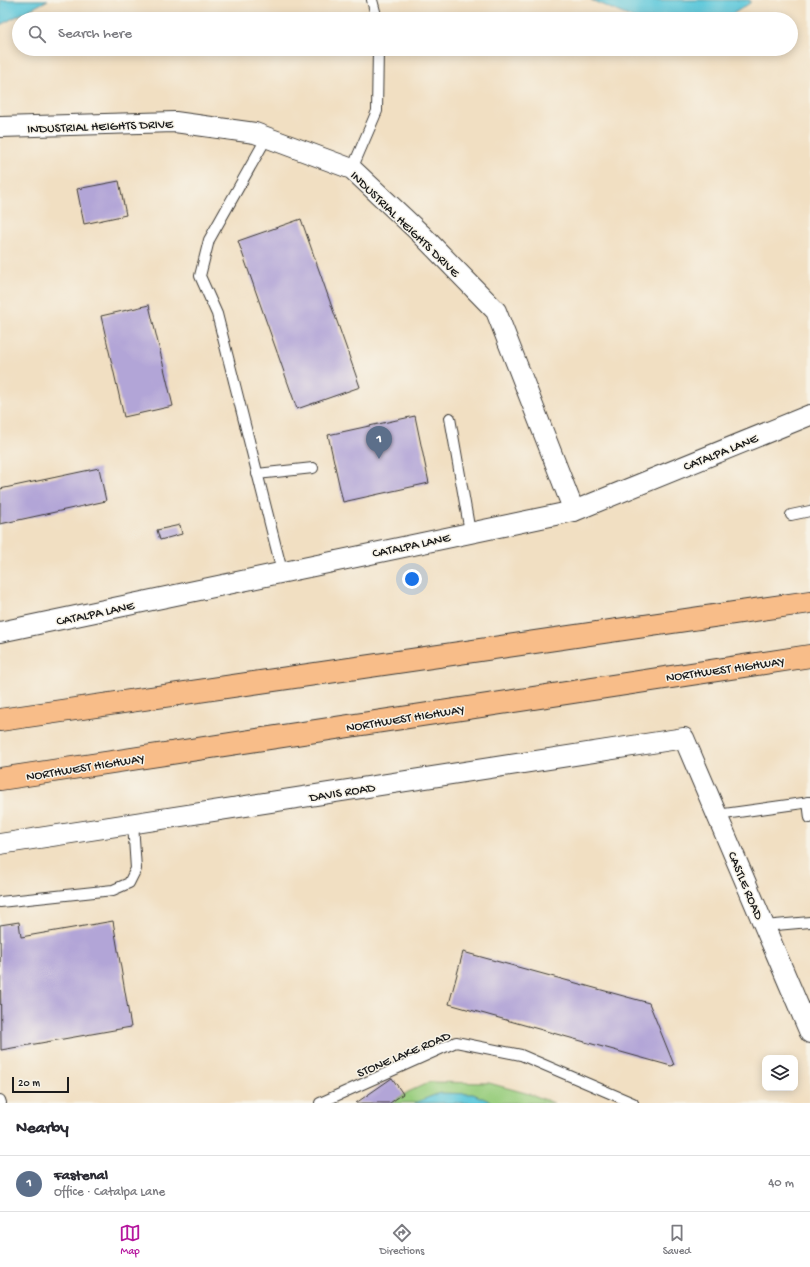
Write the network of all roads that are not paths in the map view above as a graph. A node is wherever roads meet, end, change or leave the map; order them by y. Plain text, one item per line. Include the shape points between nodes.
1 (372, 0) edge
2 (375, 12) edge
3 (378, 56) edge
4 (0, 127) edge
5 (267, 137) junction
6 (352, 169) junction
7 (810, 415) edge
8 (450, 418) dead end
9 (313, 468) dead end
10 (257, 474) junction
11 (574, 510) junction
12 (810, 511) edge
13 (791, 515) dead end
14 (470, 532) junction
15 (282, 571) junction
16 (810, 602) edge
17 (0, 632) edge
18 (810, 656) edge
19 (0, 720) edge
20 (684, 738) joint
21 (0, 779) edge
22 (809, 802) edge
23 (717, 815) junction
24 (810, 818) edge
25 (133, 823) junction
26 (0, 844) edge
27 (0, 902) edge
28 (810, 922) edge
29 (764, 926) junction
30 (810, 1033) edge
31 (0, 1100) edge
32 (1, 1103) edge
33 (320, 1103) edge
34 (633, 1103) edge

1 - 2 lane
3 - 6 lane via 377,111
4 - 5 street, INDUSTRIAL HEIGHTS DRIVE via 175,122 255,133
5 - 6 street, INDUSTRIAL HEIGHTS DRIVE
5 - 10 lane via 209,240 200,276 217,314
6 - 11 street, INDUSTRIAL HEIGHTS DRIVE via 421,234 496,311
7 - 11 street, CATALPA LANE
8 - 14 lane
9 - 10 lane
10 - 15 lane
11 - 14 street, CATALPA LANE
12 - 13 lane
14 - 15 street, CATALPA LANE
15 - 17 street, CATALPA LANE
16 - 19 main road
18 - 21 main road, NORTHWEST HIGHWAY
20 - 23 street, CASTLE ROAD
20 - 25 street, DAVIS ROAD
22 - 23 lane
22 - 24 lane
23 - 29 street, CASTLE ROAD
25 - 26 street, DAVIS ROAD
25 - 27 lane via 136,870 129,883 113,890
28 - 29 lane
29 - 30 street, CASTLE ROAD
31 - 32 lane
33 - 34 lane, STONE LAKE ROAD via 456,1042 521,1055

